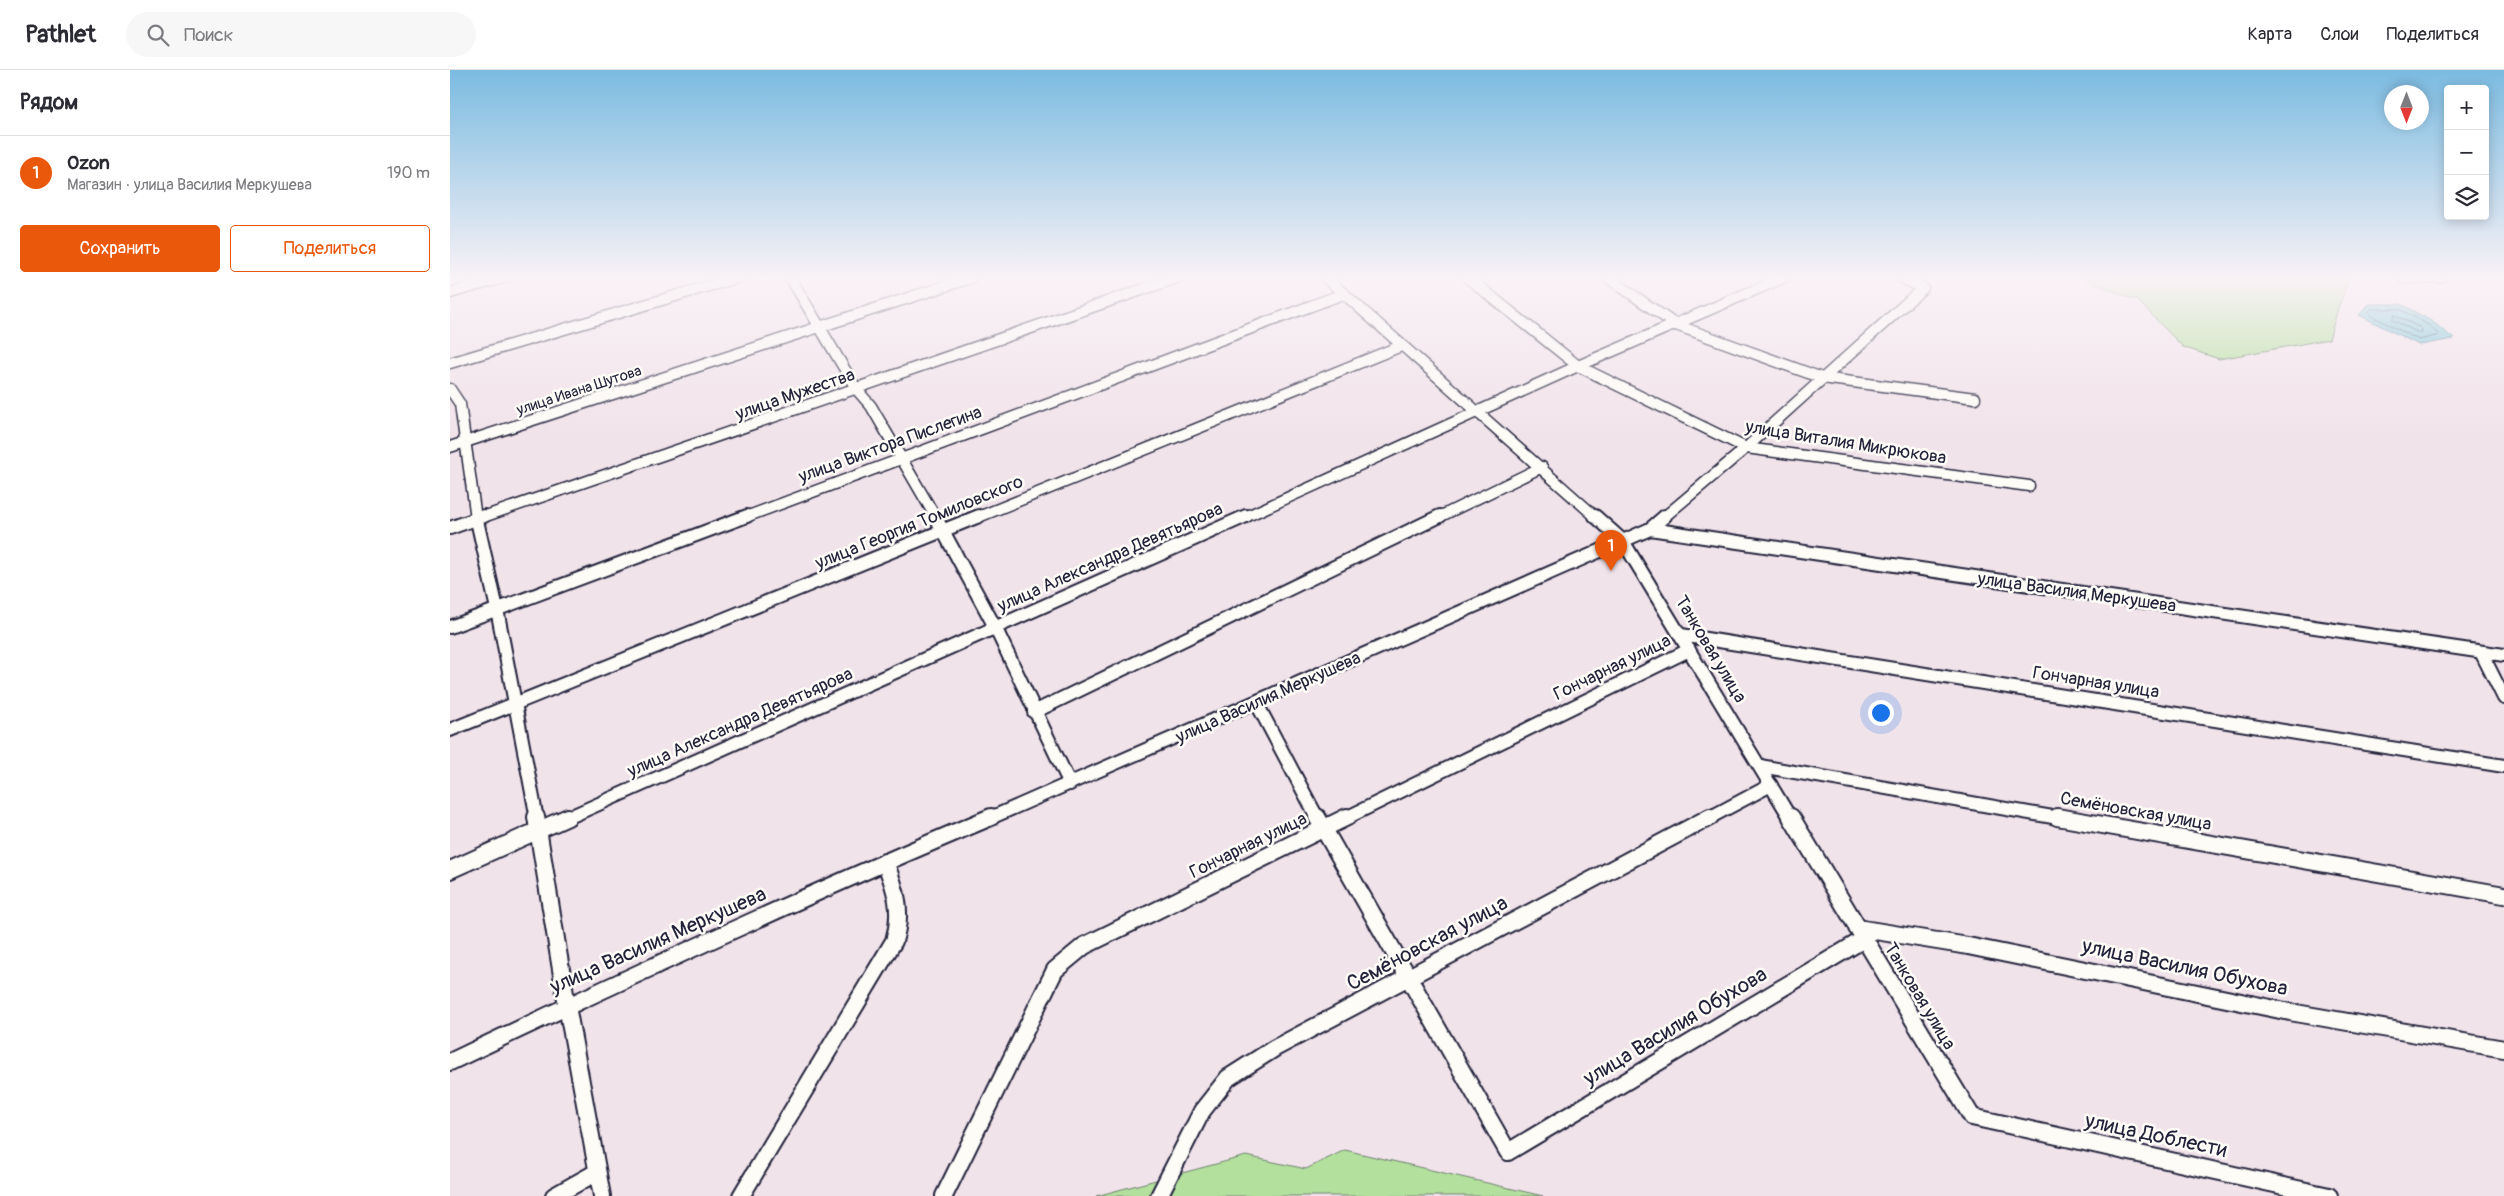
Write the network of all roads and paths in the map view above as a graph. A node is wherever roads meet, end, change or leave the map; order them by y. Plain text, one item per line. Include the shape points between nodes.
1 (562, 330) edge
2 (816, 330) edge
3 (822, 330) edge
4 (1029, 330) edge
5 (1247, 330) edge
6 (1383, 330) edge
7 (1533, 330) edge
8 (1665, 330) edge
9 (1689, 330) edge
10 (1877, 330) edge
11 (1401, 346) junction
12 (450, 363) edge
13 (1578, 366) junction
14 (1822, 378) junction
15 (450, 389) edge
16 (857, 390) junction
17 (1975, 398) dead end
18 (1477, 411) junction
19 (464, 443) junction
20 (450, 447) edge
21 (1746, 448) junction
22 (900, 458) junction
23 (1542, 468) junction
24 (2028, 486) dead end
25 (476, 520) junction
26 (450, 528) edge
27 (1650, 529) junction
28 (944, 530) junction
29 (1623, 541) junction
30 (497, 610) junction
31 (450, 627) edge
32 (996, 627) junction
33 (1681, 635) junction
34 (1689, 650) junction
35 (2481, 652) junction
36 (2504, 655) edge
37 (2504, 698) edge
38 (1256, 702) junction
39 (515, 704) junction
40 (1034, 712) junction
41 (450, 730) edge
42 (1760, 766) junction
43 (2504, 766) edge
44 (1070, 784) junction
45 (1771, 785) junction
46 (1324, 829) junction
47 (539, 831) junction
48 (885, 862) junction
49 (450, 870) edge
50 (2504, 896) edge
51 (1861, 933) junction
52 (1407, 977) junction
53 (567, 1006) junction
54 (2504, 1049) edge
55 (450, 1062) edge
56 (1972, 1117) joint
57 (598, 1172) junction
58 (554, 1196) edge
59 (602, 1196) edge
60 (741, 1196) edge
61 (944, 1196) edge
62 (1159, 1196) edge
63 (2329, 1196) edge

1 - 12 street
2 - 19 street, улица Ивана Шутова
3 - 16 street
4 - 16 street, улица Мужества
5 - 22 street, улица Виктора Пислегина
6 - 11 street, Танковая улица
7 - 13 street, улица Виталия Микрюкова
8 - 13 street, улица Александра Девятьярова
9 - 14 street
10 - 14 street, улица Василия Меркушева
11 - 18 street, Танковая улица
11 - 28 street, улица Георгия Томиловского
13 - 18 street, улица Александра Девятьярова
13 - 21 street, улица Виталия Микрюкова
14 - 17 street
14 - 21 street, улица Василия Меркушева
15 - 19 street via 460,404
16 - 22 street via 871,406
16 - 25 street, улица Мужества
18 - 23 street, Танковая улица
18 - 32 street, улица Александра Девятьярова
19 - 20 street, улица Ивана Шутова
19 - 25 street
21 - 24 street, улица Виталия Микрюкова
21 - 27 street, улица Василия Меркушева
22 - 28 street
22 - 30 street, улица Виктора Пислегина
23 - 29 street, Танковая улица
23 - 40 street
25 - 26 street, улица Мужества
25 - 30 street
27 - 29 street, улица Василия Меркушева
27 - 35 street, улица Василия Меркушева
28 - 32 street
28 - 39 street, улица Георгия Томиловского
29 - 33 street, Танковая улица
29 - 38 street, улица Василия Меркушева
30 - 31 street, улица Виктора Пислегина
30 - 39 street
32 - 40 street
32 - 47 street, улица Александра Девятьярова
33 - 34 street, Танковая улица
33 - 43 street, Гончарная улица
34 - 42 street, Танковая улица
34 - 46 street, Гончарная улица
35 - 36 street, улица Василия Меркушева
35 - 37 street
38 - 44 street, улица Василия Меркушева
38 - 46 street
39 - 41 street, улица Георгия Томиловского
39 - 47 street
40 - 44 street
42 - 45 street, Танковая улица
42 - 50 street, Семёновская улица
44 - 48 street, улица Василия Меркушева
45 - 51 street, Танковая улица
45 - 52 street, Семёновская улица
46 - 52 street
46 - 61 street, Гончарная улица via 1084,946 1055,970
47 - 49 street, улица Александра Девятьярова
47 - 53 street
48 - 53 street, улица Василия Меркушева
48 - 60 street via 900,905 900,924 894,941
51 - 52 street, улица Василия Обухова via 1508,1152
51 - 54 street, улица Василия Обухова via 1968,946 2290,1012
51 - 56 street, Танковая улица
52 - 62 street, Семёновская улица via 1275,1048 1228,1078 1202,1111
53 - 55 street, улица Василия Меркушева
53 - 57 street
56 - 63 street, улица Доблести
57 - 58 street
57 - 59 street

